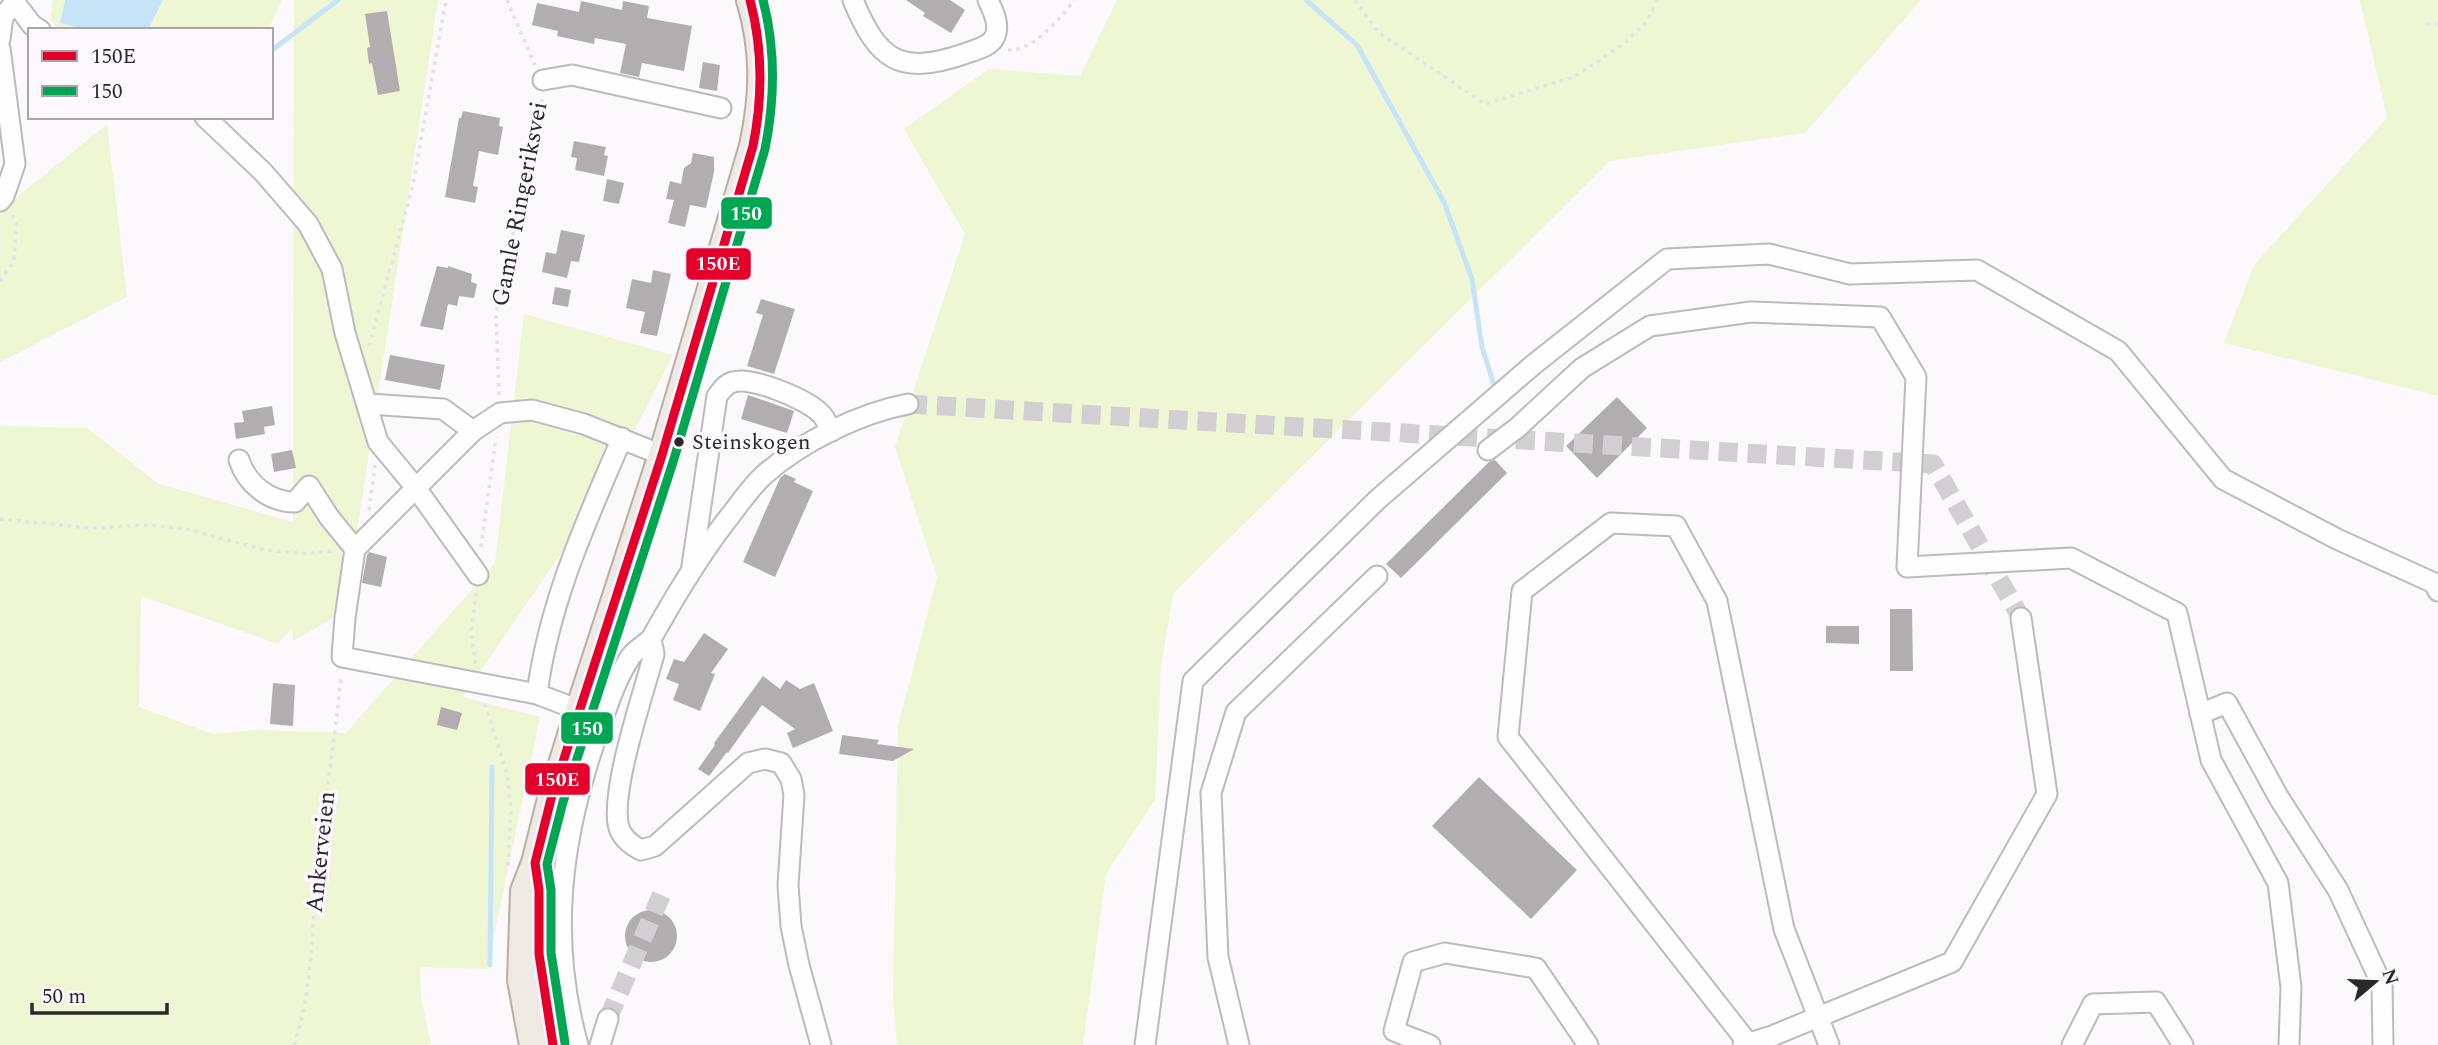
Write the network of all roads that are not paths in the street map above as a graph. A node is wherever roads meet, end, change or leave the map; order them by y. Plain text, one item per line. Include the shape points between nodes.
1 (750, 0) edge
2 (853, 0) edge
3 (988, 0) edge
4 (14, 1) edge
5 (37, 28) edge
6 (0, 39) edge
7 (0, 48) edge
8 (543, 80) road end
9 (721, 108) dead end
10 (207, 119) edge
11 (2, 199) edge
12 (369, 404) junction
13 (908, 404) tunnel mouth
14 (473, 431) junction
15 (832, 431) junction
16 (622, 438) junction
17 (1488, 450) dead end
18 (662, 455) junction
19 (239, 460) dead end
20 (416, 488) junction
21 (355, 549) junction
22 (692, 567) junction
23 (478, 575) dead end
24 (1377, 576) dead end
25 (2438, 591) edge
26 (2021, 618) tunnel mouth
27 (651, 639) junction
28 (537, 694) junction
29 (579, 710) junction
30 (2200, 714) junction
31 (536, 863) junction
32 (1817, 1017) junction
33 (608, 1019) tunnel mouth
34 (1756, 1042) edge
35 (533, 1045) edge
36 (554, 1045) edge
37 (578, 1045) edge
38 (600, 1045) edge
39 (821, 1045) edge
40 (1145, 1045) edge
41 (1239, 1045) edge
42 (1430, 1045) edge
43 (1588, 1045) edge
44 (1829, 1045) edge
45 (2072, 1045) edge
46 (2183, 1045) edge
47 (2289, 1045) edge
48 (2384, 1045) edge

1 - 18 main road via 762,64 760,116
2 - 3 street via 866,32 880,48 911,64 934,63 986,46 995,38 998,25
4 - 5 street
4 - 6 street via 3,16
7 - 11 street via 15,164
8 - 9 street via 572,75
10 - 12 street via 263,172 308,224 332,269 345,333
12 - 14 street via 443,409
12 - 20 street via 378,442
13 - 15 street via 880,410
14 - 16 street via 500,413 532,410
14 - 20 street
15 - 22 street via 765,474
15 - 22 street via 821,413 801,400 750,381 725,385 717,396
16 - 18 street
16 - 28 street via 572,554 542,655
17 - 30 street via 1582,368 1650,326 1751,312 1880,317 1916,377 1907,567 2071,558 2177,614
18 - 29 main road
19 - 21 street via 253,483 274,499 295,502 309,486
20 - 21 street
20 - 23 street
21 - 28 street via 342,657
22 - 27 street
24 - 41 street via 1236,712 1211,793 1217,957
25 - 40 street via 2434,583 2222,479 2118,351 1977,270 1850,274 1769,254 1667,259 1533,365 1377,500 1194,681
26 - 32 street via 2047,794 1952,962
27 - 37 street via 632,655 611,694 580,783 567,841 562,886 563,968
27 - 39 street via 654,654 624,761 619,828 628,844 641,850 655,846 748,763 765,759 781,763 794,795 788,885 791,926
28 - 29 street
29 - 31 main road
30 - 47 street via 2211,760 2278,883 2291,987
30 - 48 street via 2227,703 2279,798 2338,890 2382,985
31 - 35 main road via 524,891 520,958
31 - 36 main road via 539,954
32 - 34 street
32 - 34 street via 1784,929 1717,601 1676,526 1611,523 1522,591 1508,737
32 - 44 street
33 - 38 street
42 - 43 street via 1394,1031 1413,962 1445,953 1536,968
45 - 46 street via 2093,1004 2156,1002

